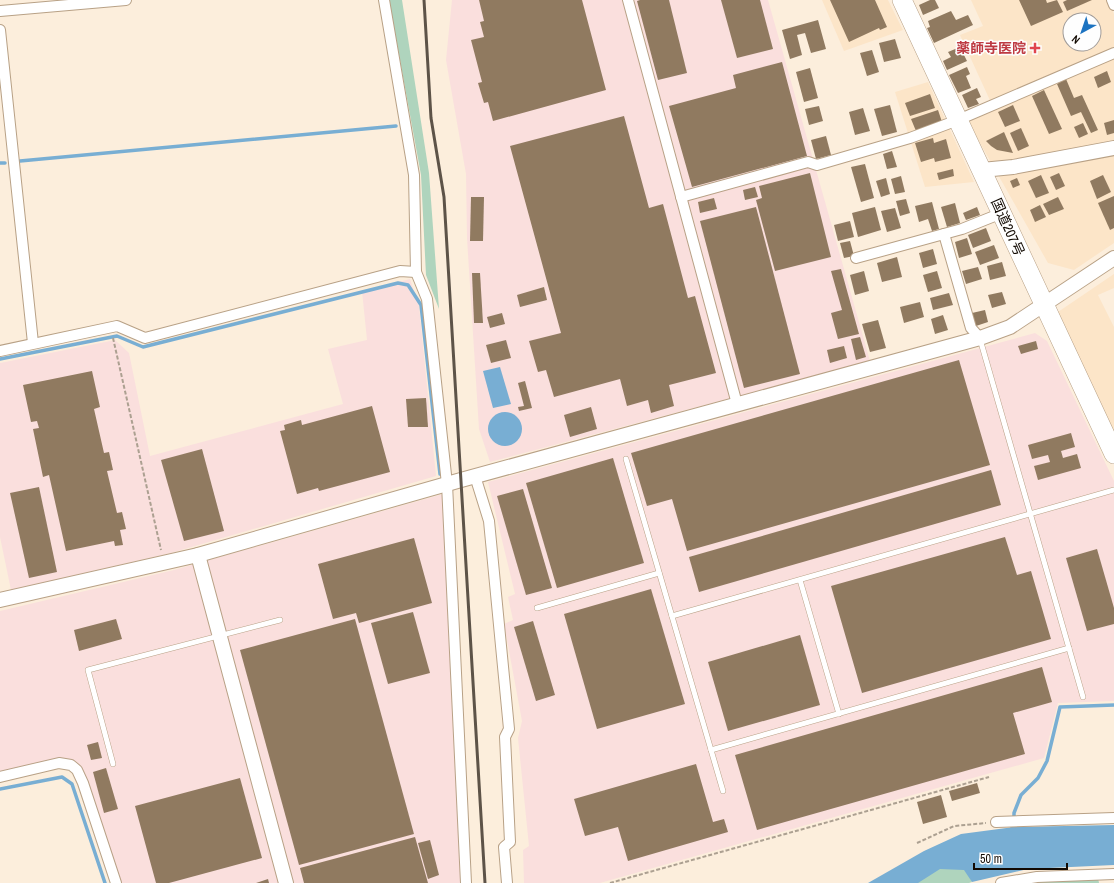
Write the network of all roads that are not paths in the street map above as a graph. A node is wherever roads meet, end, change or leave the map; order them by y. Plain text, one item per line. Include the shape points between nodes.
1 (126, 0) edge
2 (384, 0) edge
3 (628, 0) edge
4 (902, 0) edge
5 (1112, 0) edge
6 (1114, 6) edge
7 (0, 11) edge
8 (0, 30) edge
9 (1114, 53) edge
10 (958, 120) junction
11 (1114, 148) edge
12 (982, 170) junction
13 (681, 197) junction
14 (1002, 213) junction
15 (944, 234) junction
16 (856, 258) dead end
17 (1114, 258) edge
18 (416, 272) junction
19 (1043, 305) junction
20 (980, 338) junction
21 (34, 343) junction
22 (0, 351) edge
23 (737, 404) junction
24 (1114, 454) edge
25 (626, 459) dead end
26 (475, 476) junction
27 (447, 484) junction
28 (1114, 490) edge
29 (1030, 514) junction
30 (198, 555) junction
31 (659, 573) junction
32 (800, 580) junction
33 (0, 600) edge
34 (537, 608) dead end
35 (672, 616) junction
36 (280, 620) dead end
37 (220, 636) junction
38 (1069, 648) junction
39 (1083, 697) dead end
40 (839, 714) junction
41 (711, 750) junction
42 (112, 764) dead end
43 (0, 777) edge
44 (723, 791) dead end
45 (1114, 818) edge
46 (996, 822) road end
47 (1114, 874) edge
48 (1092, 878) edge
49 (116, 883) edge
50 (286, 883) edge
51 (466, 883) edge
52 (507, 883) edge
53 (1001, 883) edge

1 - 7 street
2 - 18 street via 414,175
3 - 13 street
4 - 10 highway, 国道207号
5 - 6 street
8 - 21 street
9 - 10 street
10 - 12 highway, 国道207号
10 - 13 street via 910,138 817,165 808,162
11 - 12 street via 1013,167
12 - 14 highway, 国道207号
13 - 23 street
14 - 15 street
14 - 19 highway, 国道207号
15 - 16 street
15 - 20 street via 971,328
17 - 19 street
18 - 21 street via 400,271 145,338 116,326
18 - 27 street via 427,300
19 - 20 street via 1010,327
19 - 24 highway, 国道207号
20 - 23 street
20 - 29 lane
21 - 22 street
23 - 26 street
25 - 31 lane
26 - 27 street
26 - 52 street via 489,521 509,729 505,737 510,842 504,847
27 - 30 street
27 - 51 street
28 - 29 lane
29 - 32 lane
29 - 38 lane
30 - 33 street
30 - 37 street
31 - 34 lane
31 - 35 lane
32 - 35 lane
32 - 40 lane
35 - 41 lane
36 - 37 lane
37 - 42 lane via 88,670
37 - 50 street
38 - 39 lane
38 - 40 lane
40 - 41 lane
41 - 44 lane
43 - 49 street via 59,763 71,765 77,770 84,783
45 - 46 street
47 - 48 street
48 - 53 street via 1036,878

